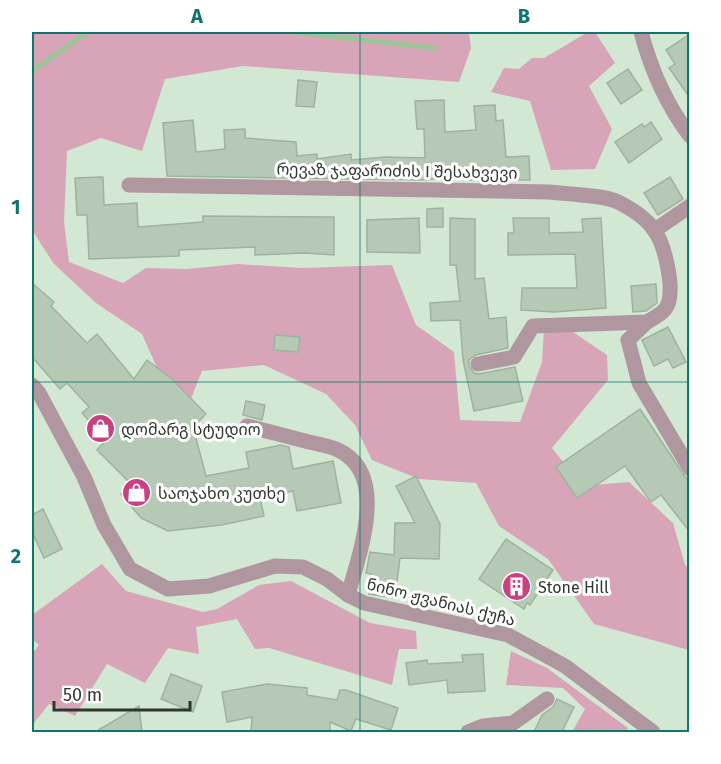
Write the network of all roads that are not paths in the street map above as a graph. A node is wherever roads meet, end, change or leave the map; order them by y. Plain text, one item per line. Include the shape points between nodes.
1 (641, 32) edge
2 (690, 136) edge
3 (129, 185) dead end
4 (690, 206) edge
5 (655, 230) junction
6 (647, 322) junction
7 (478, 364) dead end
8 (34, 391) edge
9 (247, 426) dead end
10 (687, 461) edge
11 (348, 595) junction
12 (548, 699) dead end
13 (468, 732) edge
14 (653, 732) edge

1 - 2 street via 655,78
3 - 5 street, რევაზ ჯაფარიძის I შესახვევი via 549,192 615,201
4 - 5 street
5 - 6 street via 669,278 669,303 662,314
6 - 7 street via 533,326 514,357
6 - 10 street via 628,340 639,383
8 - 11 street, ნინო ჟვანიას ქუჩა via 84,477 104,525 130,569 168,589 209,586 275,566 303,567
9 - 11 street via 338,449 364,477 369,507
11 - 14 street, ნინო ჟვანიას ქუჩა via 364,603 508,634 564,666
12 - 13 street via 513,723

